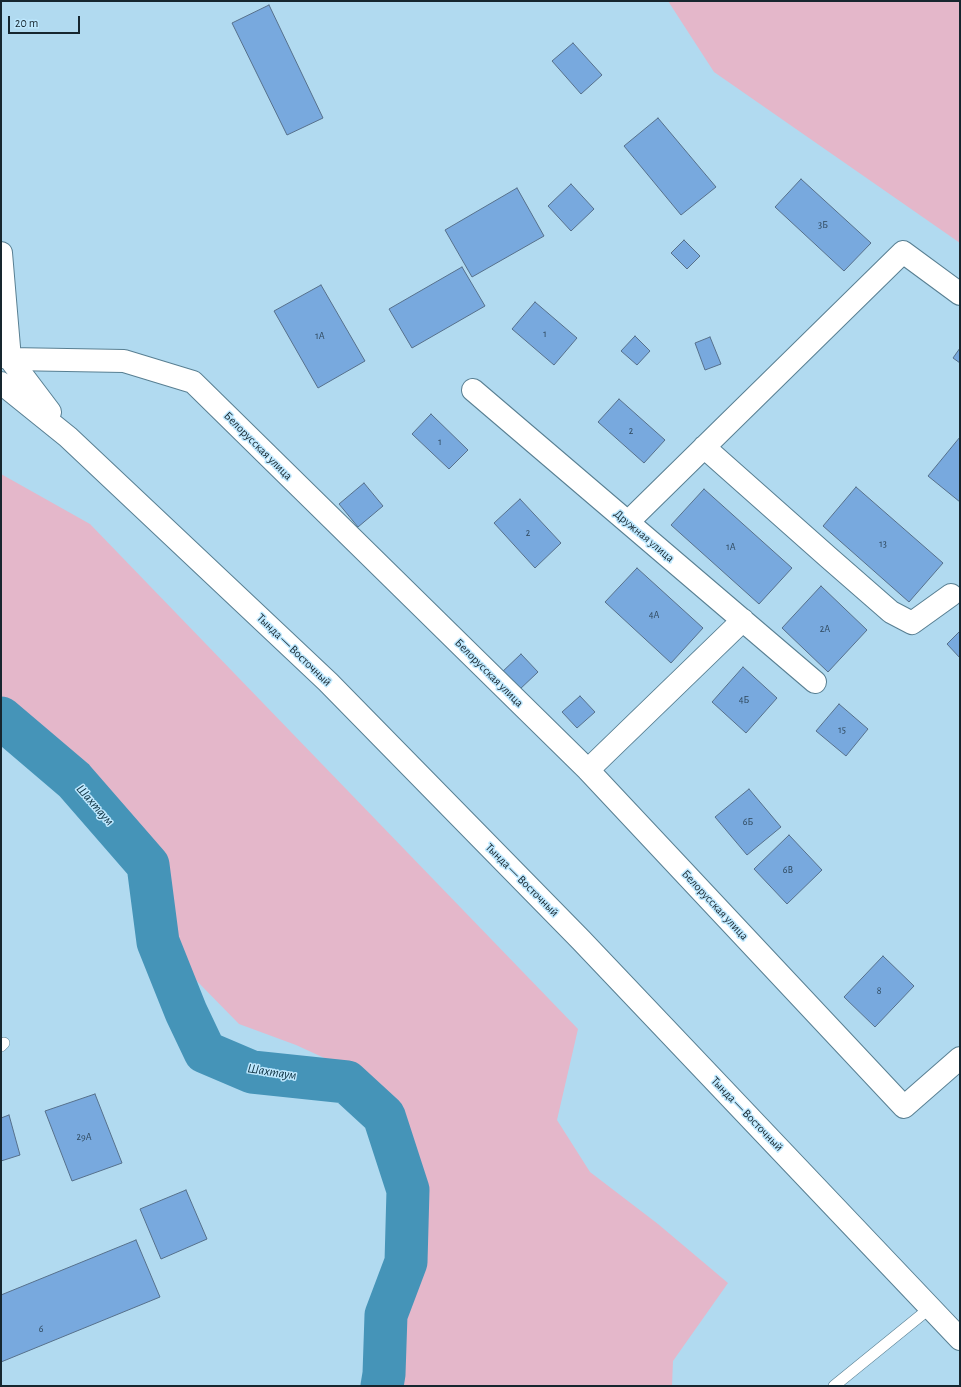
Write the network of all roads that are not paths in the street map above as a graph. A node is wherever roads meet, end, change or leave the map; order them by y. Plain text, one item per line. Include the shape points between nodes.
1 (1, 253) edge
2 (960, 294) edge
3 (5, 358) edge
4 (1, 383) edge
5 (472, 390) dead end
6 (68, 436) junction
7 (704, 447) junction
8 (628, 522) junction
9 (951, 595) dead end
10 (743, 620) junction
11 (815, 682) dead end
12 (588, 770) junction
13 (960, 1058) edge
14 (930, 1308) junction
15 (960, 1339) edge
16 (834, 1386) edge

1 - 3 street
2 - 7 street via 903,252
3 - 6 street
3 - 12 street, Белорусская улица via 124,361 193,382
4 - 6 street
5 - 8 street, Дружная улица
6 - 14 street, Тында — Восточный via 328,682 581,940
7 - 8 street
7 - 9 street via 891,612 912,623
8 - 10 street, Дружная улица
10 - 11 street, Дружная улица
10 - 12 street
12 - 13 street, Белорусская улица via 904,1107
14 - 15 street, Тында — Восточный
14 - 16 lane

